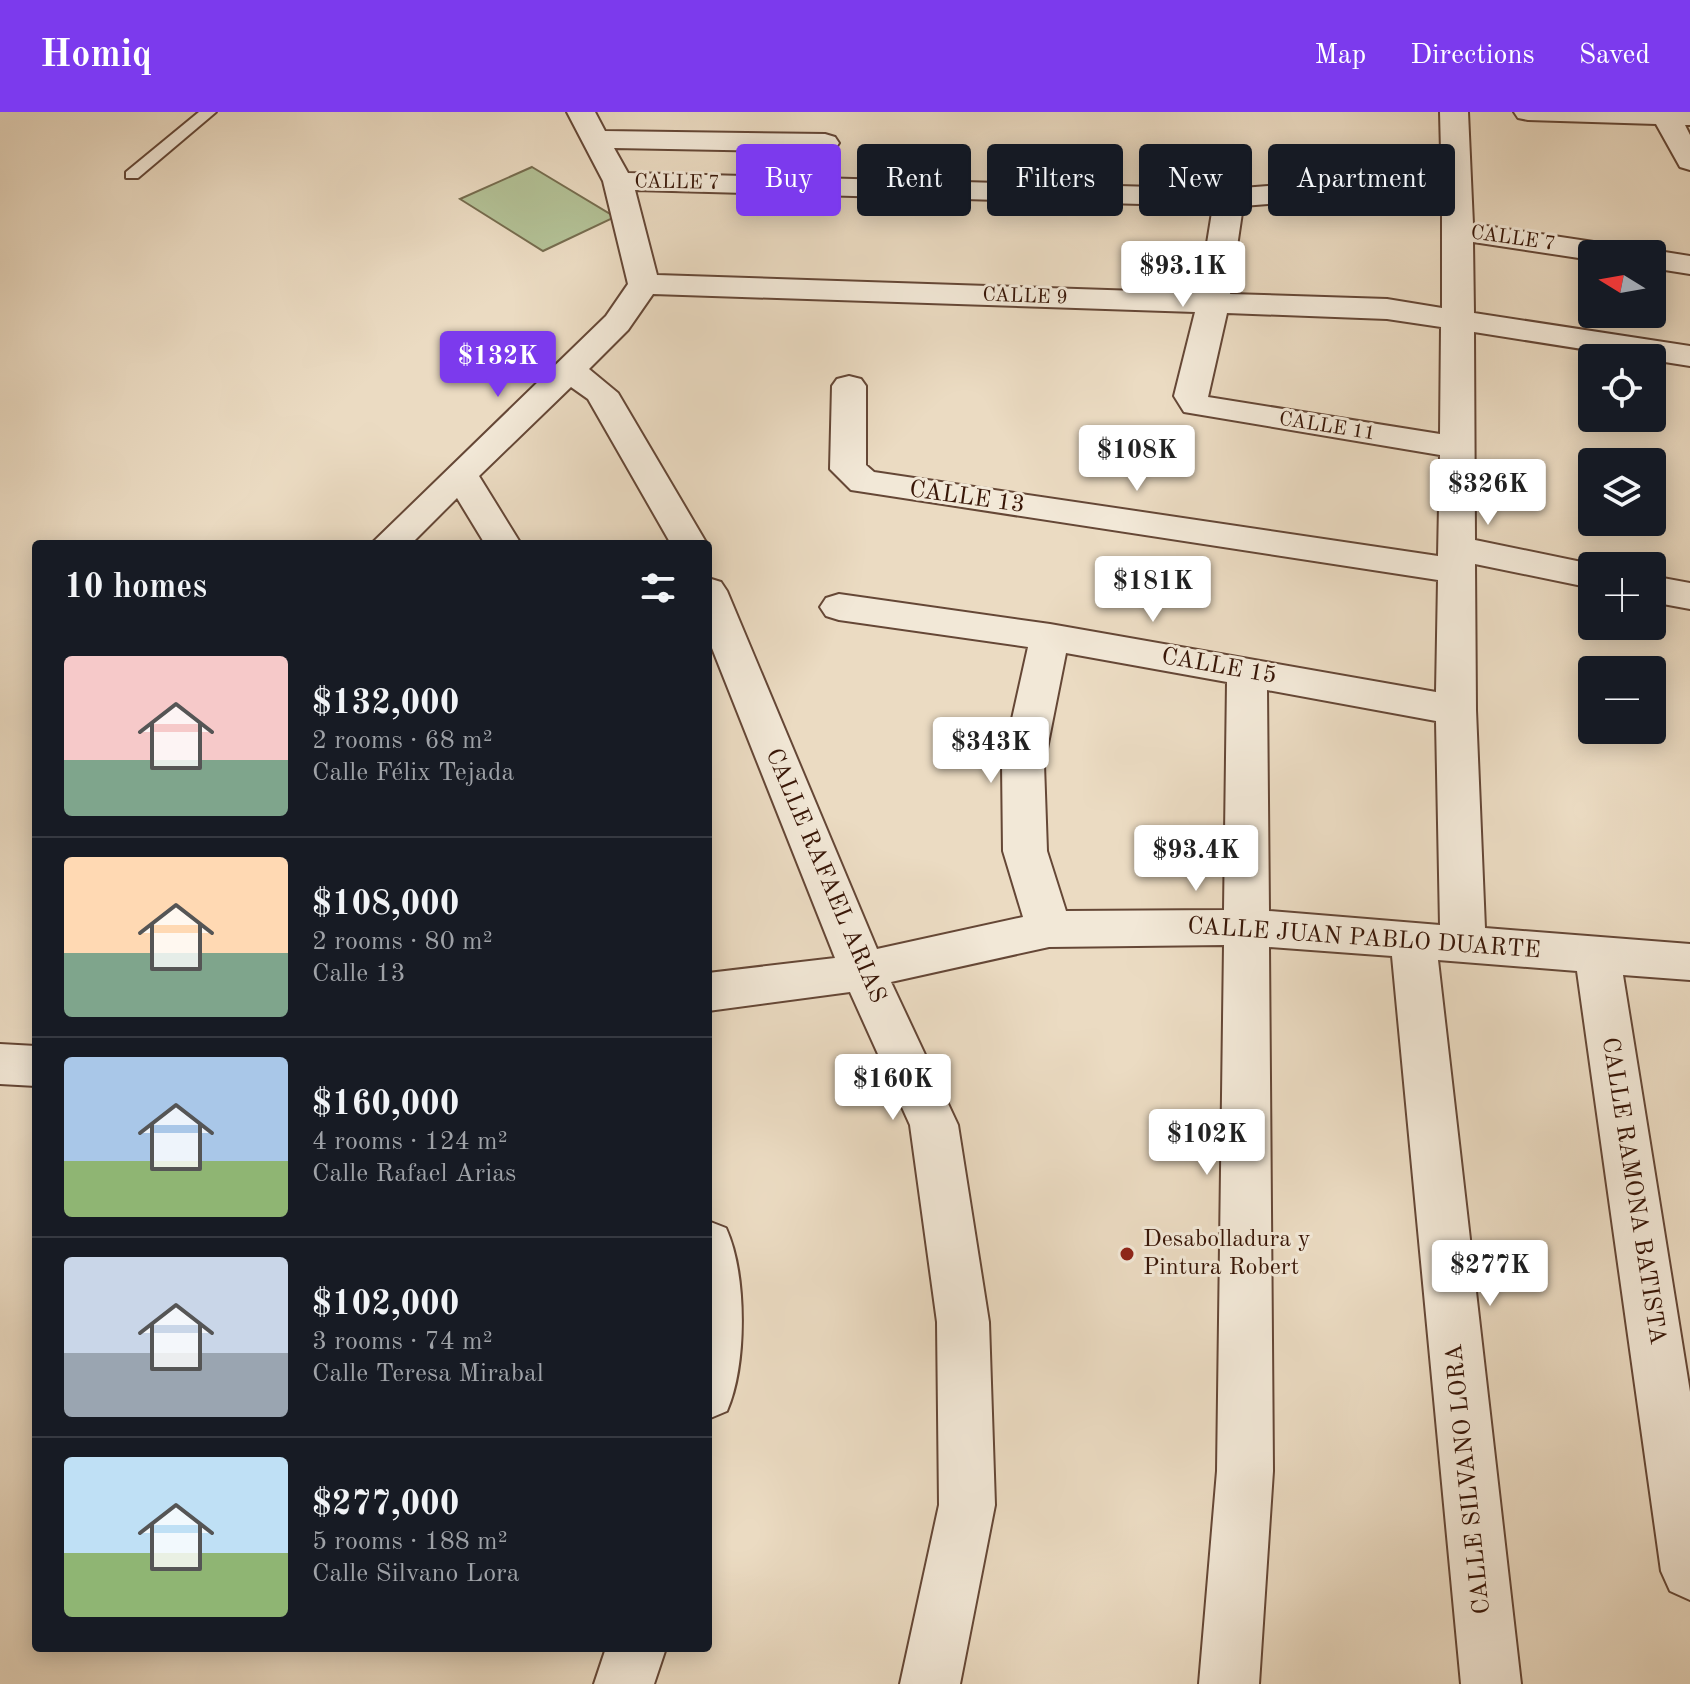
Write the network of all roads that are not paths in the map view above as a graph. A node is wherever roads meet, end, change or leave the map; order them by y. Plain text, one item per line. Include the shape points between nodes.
1 (208, 112) edge
2 (581, 112) edge
3 (1454, 112) edge
4 (1528, 112) edge
5 (1678, 117) edge
6 (594, 139) junction
7 (825, 143) dead end
8 (1690, 161) edge
9 (132, 175) dead end
10 (618, 181) junction
11 (1139, 195) edge
12 (1252, 195) edge
13 (1226, 216) edge
14 (1457, 216) junction
15 (1578, 245) edge
16 (1666, 261) edge
17 (1690, 265) edge
18 (644, 284) junction
19 (1213, 303) junction
20 (1458, 318) junction
21 (1690, 356) edge
22 (569, 370) junction
23 (849, 386) dead end
24 (1459, 448) junction
25 (461, 475) junction
26 (393, 540) edge
27 (501, 540) edge
28 (687, 540) edge
29 (1458, 560) junction
30 (1578, 574) edge
31 (1666, 592) edge
32 (1690, 596) edge
33 (712, 601) edge
34 (839, 607) dead end
35 (1050, 637) junction
36 (1247, 672) junction
37 (1456, 710) junction
38 (1244, 927) junction
39 (1049, 929) junction
40 (1413, 940) junction
41 (1463, 944) junction
42 (1597, 955) junction
43 (1690, 962) edge
44 (862, 968) junction
45 (712, 992) edge
46 (0, 1064) edge
47 (32, 1066) edge
48 (712, 1258) edge
49 (712, 1372) edge
50 (1690, 1571) edge
51 (635, 1652) edge
52 (624, 1684) edge
53 (930, 1684) edge
54 (1229, 1684) edge
55 (1491, 1684) edge

1 - 9 lane
2 - 6 street
3 - 14 street
4 - 5 street
5 - 8 street
6 - 7 street
6 - 10 street
10 - 11 street, CALLE 7
10 - 18 street
12 - 14 street, CALLE 7
13 - 19 street
14 - 15 street, CALLE 7
14 - 20 street
16 - 17 street
18 - 19 street, CALLE 9
18 - 22 street via 617,323
19 - 20 street, CALLE 9 via 1387,309
19 - 24 street, CALLE 11 via 1191,396 1196,405
20 - 21 street, CALLE 9
20 - 24 street
22 - 25 street
22 - 28 street via 601,393
23 - 29 street, CALLE 13 via 848,469 864,482
24 - 29 street
25 - 26 street
25 - 27 street
29 - 30 street, CALLE 13
29 - 37 street
31 - 32 street
33 - 44 street, CALLE RAFAEL ARIAS
34 - 35 street, CALLE 15
35 - 36 street, CALLE 15
35 - 39 street via 1023,764 1025,851
36 - 37 street, CALLE 15
36 - 38 street
37 - 41 street
38 - 39 street, CALLE JUAN PABLO DUARTE
38 - 40 street, CALLE JUAN PABLO DUARTE
38 - 54 street via 1245,1471
39 - 44 street, CALLE JUAN PABLO DUARTE
40 - 41 street, CALLE JUAN PABLO DUARTE
40 - 55 street, CALLE SILVANO LORA
41 - 42 street, CALLE JUAN PABLO DUARTE
42 - 43 street, CALLE JUAN PABLO DUARTE
42 - 50 street, CALLE RAMONA BATISTA
44 - 45 street, CALLE JUAN PABLO DUARTE via 825,979
44 - 53 street, CALLE RAFAEL ARIAS via 934,1125 963,1322 967,1505
46 - 47 street
48 - 49 street
51 - 52 street

